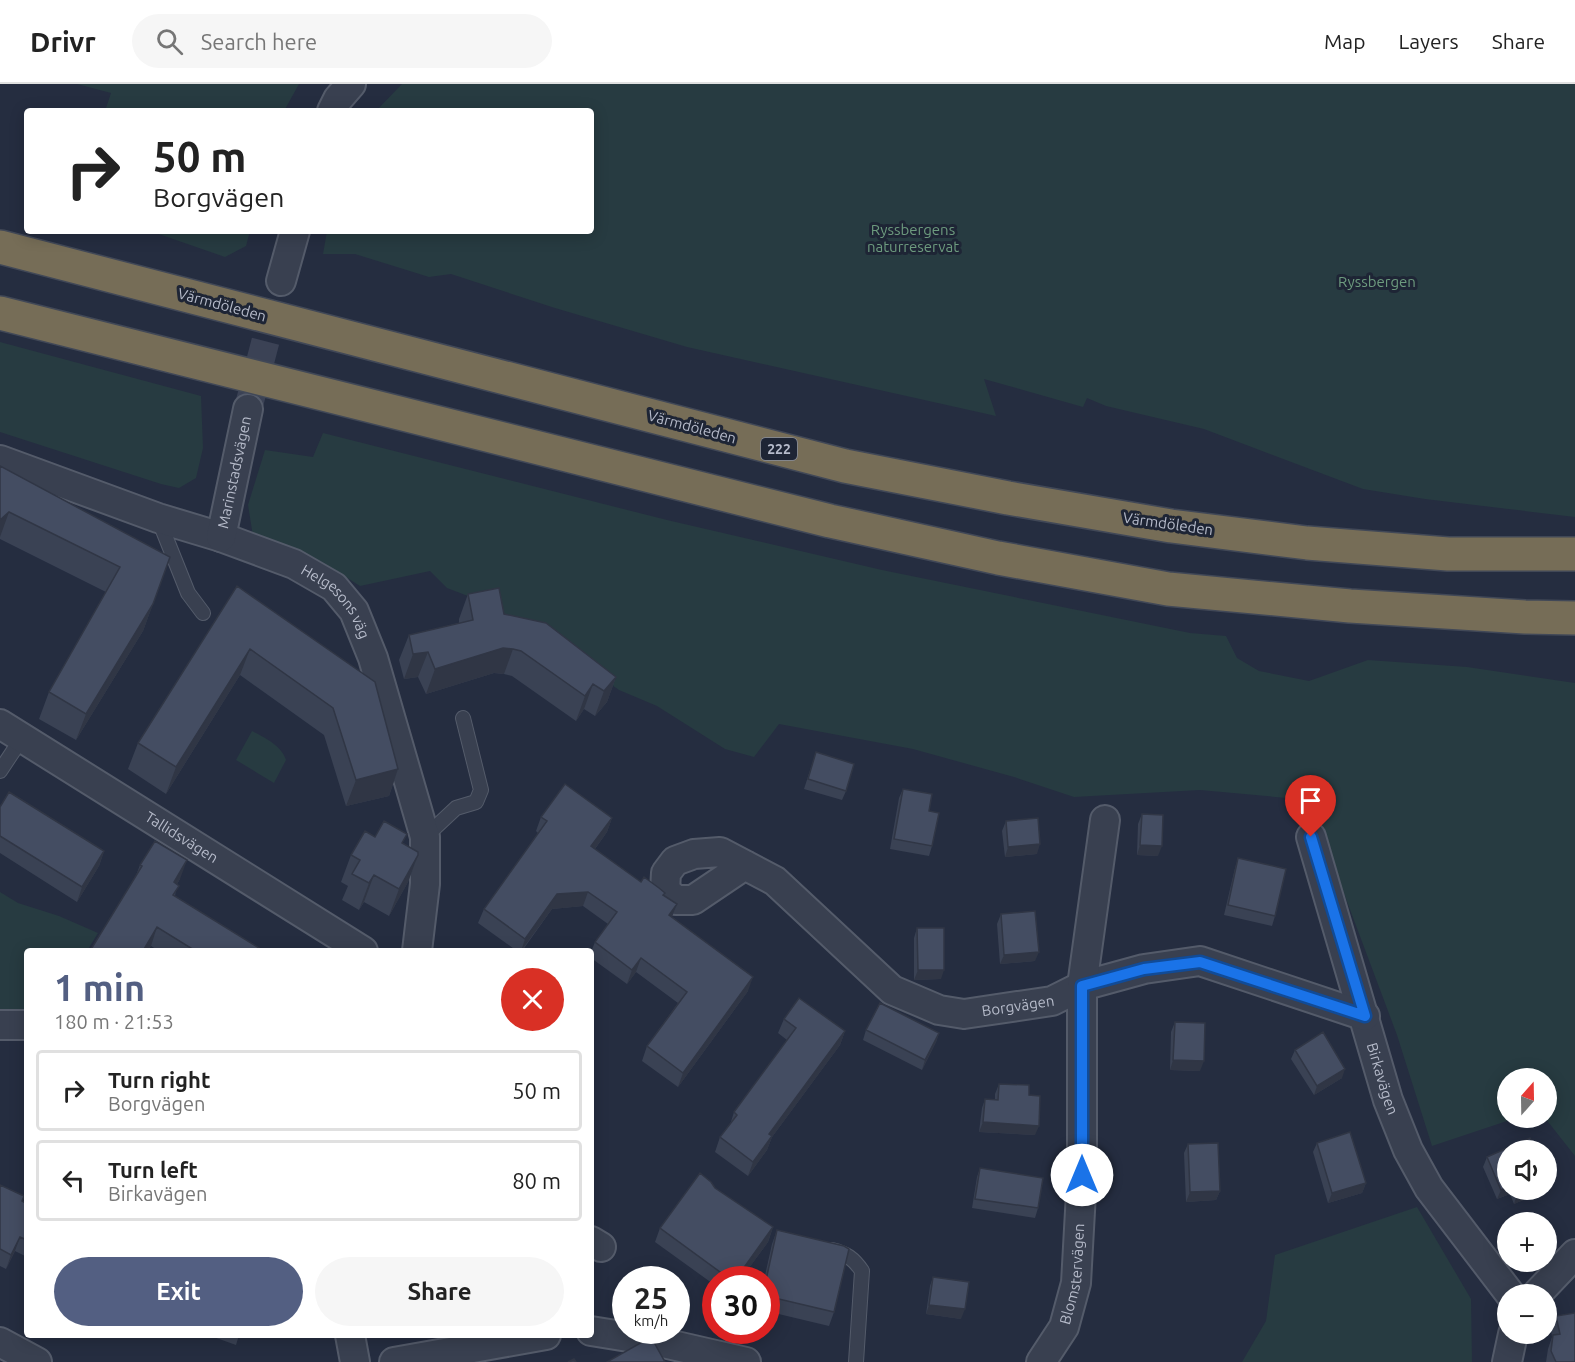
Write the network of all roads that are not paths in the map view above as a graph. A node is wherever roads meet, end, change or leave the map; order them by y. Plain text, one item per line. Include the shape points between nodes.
1 (351, 84) edge
2 (334, 108) edge
3 (294, 234) edge
4 (0, 247) edge
5 (281, 281) tunnel mouth
6 (0, 313) edge
7 (249, 409) tunnel mouth
8 (0, 460) edge
9 (158, 518) junction
10 (220, 537) junction
11 (1575, 554) edge
12 (203, 613) dead end
13 (1575, 618) edge
14 (463, 718) dead end
15 (11, 731) edge
16 (0, 771) edge
17 (1105, 820) dead end
18 (425, 837) junction
19 (1311, 837) dead end
20 (745, 865) dead end
21 (358, 948) edge
22 (417, 948) edge
23 (1082, 986) junction
24 (1365, 1016) junction
25 (0, 1025) edge
26 (24, 1025) edge
27 (816, 1246) edge
28 (1575, 1254) edge
29 (1502, 1284) edge
30 (1547, 1284) edge
31 (594, 1331) edge
32 (351, 1338) edge
33 (529, 1338) edge
34 (0, 1342) edge
35 (1511, 1344) edge
36 (727, 1360) edge
37 (37, 1362) edge
38 (355, 1362) edge
39 (394, 1362) edge
40 (856, 1362) edge
41 (1041, 1362) edge
42 (1507, 1362) edge

1 - 2 street
3 - 5 street
4 - 11 highway, Värmdöleden / 222 via 845,466 996,496 1307,543 1458,554
6 - 13 highway via 830,521 998,558 1168,589 1350,606
7 - 10 street, Marinstadsvägen
8 - 9 street, Helgesons väg
9 - 10 street, Helgesons väg
9 - 12 lane via 188,593
10 - 18 street, Helgesons väg via 294,564 334,587 354,611 376,669
14 - 18 lane via 481,790 476,802 456,808
15 - 16 lane
15 - 21 street, Tallidsvägen
17 - 23 street, Blomstervägen
18 - 22 street, Helgesons väg via 425,884
19 - 24 street, Birkavägen
20 - 23 street, Borgvägen via 775,880 892,990 939,1010 964,1014 1052,1001
23 - 24 street, Borgvägen via 1144,969 1200,962
23 - 41 street, Blomstervägen via 1082,1175 1076,1283 1064,1327
24 - 29 street, Birkavägen via 1388,1100 1408,1150 1429,1188
25 - 26 street
27 - 40 lane via 843,1252 862,1271
28 - 30 street
31 - 36 street via 659,1342
32 - 38 street
33 - 39 street
34 - 37 street
35 - 42 street

